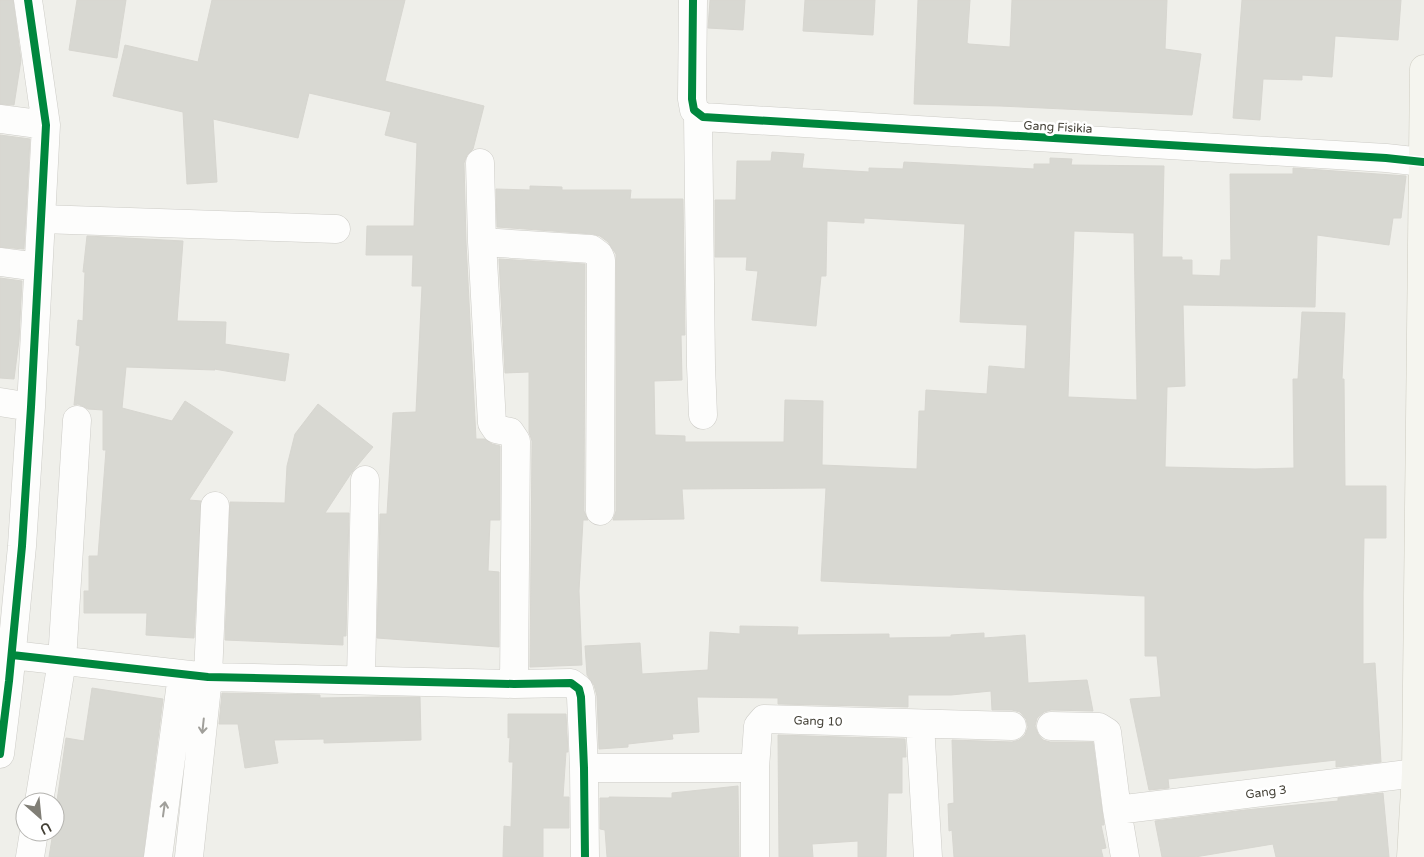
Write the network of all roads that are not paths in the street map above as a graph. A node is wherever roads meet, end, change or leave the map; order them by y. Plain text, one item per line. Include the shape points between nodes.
1 (28, 0) edge
2 (693, 0) edge
3 (1424, 69) edge
4 (696, 112) junction
5 (0, 119) edge
6 (46, 125) junction
7 (1423, 162) edge
8 (480, 163) dead end
9 (41, 219) junction
10 (336, 230) dead end
11 (482, 242) junction
12 (0, 262) edge
13 (38, 267) junction
14 (0, 402) edge
15 (31, 406) junction
16 (703, 414) dead end
17 (77, 420) dead end
18 (365, 480) dead end
19 (216, 506) dead end
20 (600, 511) dead end
21 (11, 545) edge
22 (62, 661) junction
23 (7, 672) edge
24 (195, 676) junction
25 (360, 680) junction
26 (514, 684) junction
27 (920, 724) junction
28 (1012, 726) dead end
29 (1052, 726) dead end
30 (0, 754) edge
31 (584, 768) junction
32 (755, 768) junction
33 (1416, 773) junction
34 (41, 792) edge
35 (1117, 810) junction
36 (32, 842) edge
37 (30, 857) edge
38 (158, 857) edge
39 (189, 857) edge
40 (585, 857) edge
41 (755, 857) edge
42 (928, 857) edge
43 (1125, 857) edge
44 (1411, 857) edge

1 - 6 street
2 - 4 street via 692,99
3 - 7 main road
4 - 7 street, Gang Fisikia via 703,117
4 - 16 street
5 - 6 street
6 - 9 street
7 - 33 main road
8 - 11 street
9 - 10 street
9 - 13 street
11 - 20 street via 592,249 599,255
11 - 26 street via 492,423 496,428 510,432 516,440
12 - 13 street
13 - 15 street
14 - 15 street
15 - 21 street
17 - 22 street
18 - 25 street
19 - 24 street
21 - 23 street
22 - 23 street
22 - 24 street
22 - 34 street
23 - 30 street
24 - 25 street
38 -> 24 street
24 -> 39 street
25 - 26 street
26 - 31 street via 571,683 579,689
27 - 28 street, Gang 10
27 - 32 street, Gang 10 via 764,719 758,726
27 - 42 street
29 - 35 street via 1099,727 1107,732
31 - 32 street
31 - 40 street
32 - 41 street, Gang 10
33 - 35 street, Gang 3
33 - 44 main road
35 - 43 street
36 - 37 street

